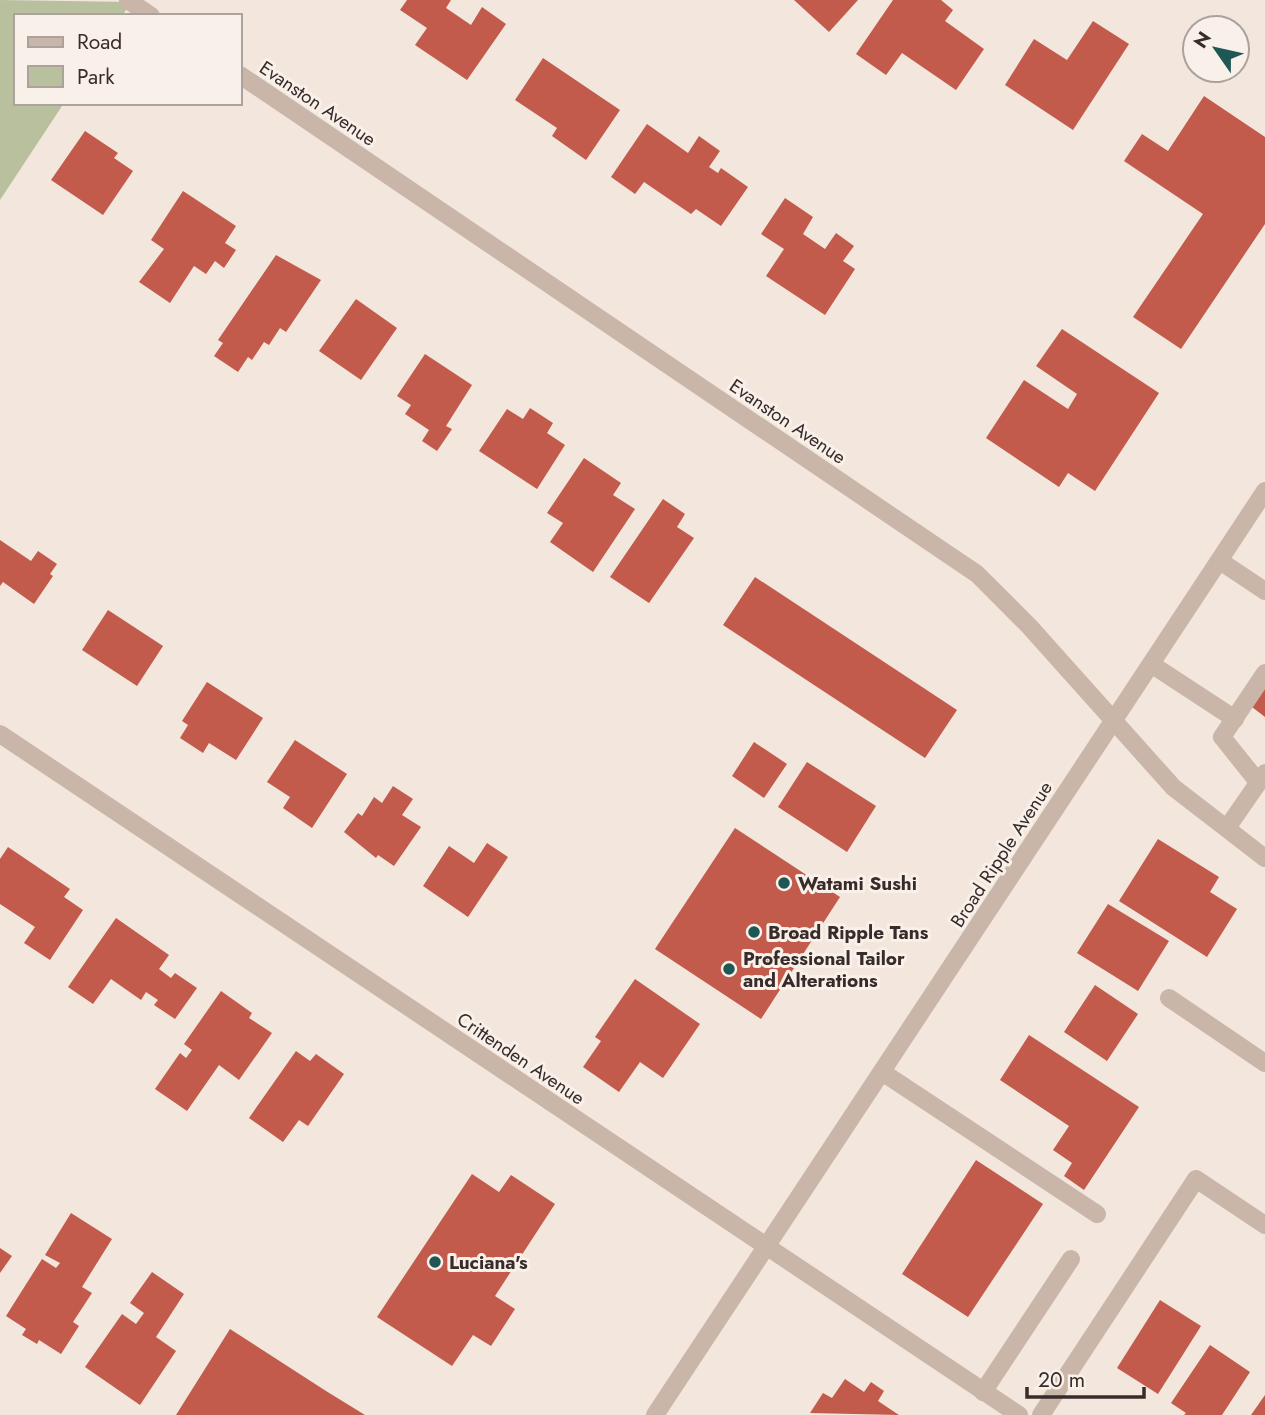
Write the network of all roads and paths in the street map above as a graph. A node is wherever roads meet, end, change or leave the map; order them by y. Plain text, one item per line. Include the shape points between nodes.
1 (128, 0) edge
2 (148, 14) edge
3 (242, 76) edge
4 (1265, 491) edge
5 (1220, 561) junction
6 (1265, 591) edge
7 (1151, 664) junction
8 (1265, 673) edge
9 (1235, 719) junction
10 (1113, 722) junction
11 (0, 734) edge
12 (1262, 778) edge
13 (1227, 828) junction
14 (1265, 858) edge
15 (1169, 998) dead end
16 (1265, 1063) edge
17 (882, 1072) junction
18 (1097, 1214) dead end
19 (1265, 1225) edge
20 (766, 1248) junction
21 (1071, 1259) dead end
22 (983, 1392) junction
23 (655, 1415) edge
24 (1019, 1415) edge
25 (1041, 1415) edge

1 - 2 street
3 - 10 street, Evanston Avenue via 977,574
4 - 5 street, Broad Ripple Avenue
5 - 6 street
5 - 7 street, Broad Ripple Avenue
7 - 9 street
7 - 10 street, Broad Ripple Avenue
8 - 9 street
9 - 12 street via 1222,737
10 - 13 street, Evanston Avenue via 1173,787
10 - 17 street, Broad Ripple Avenue
11 - 20 street, Crittenden Avenue
12 - 13 street
13 - 14 street, Evanston Avenue
15 - 16 street
17 - 18 street
17 - 20 street, Broad Ripple Avenue
19 - 25 street via 1196,1179
20 - 22 street, Crittenden Avenue
20 - 23 street, Broad Ripple Avenue
21 - 22 street
22 - 24 street, Crittenden Avenue

